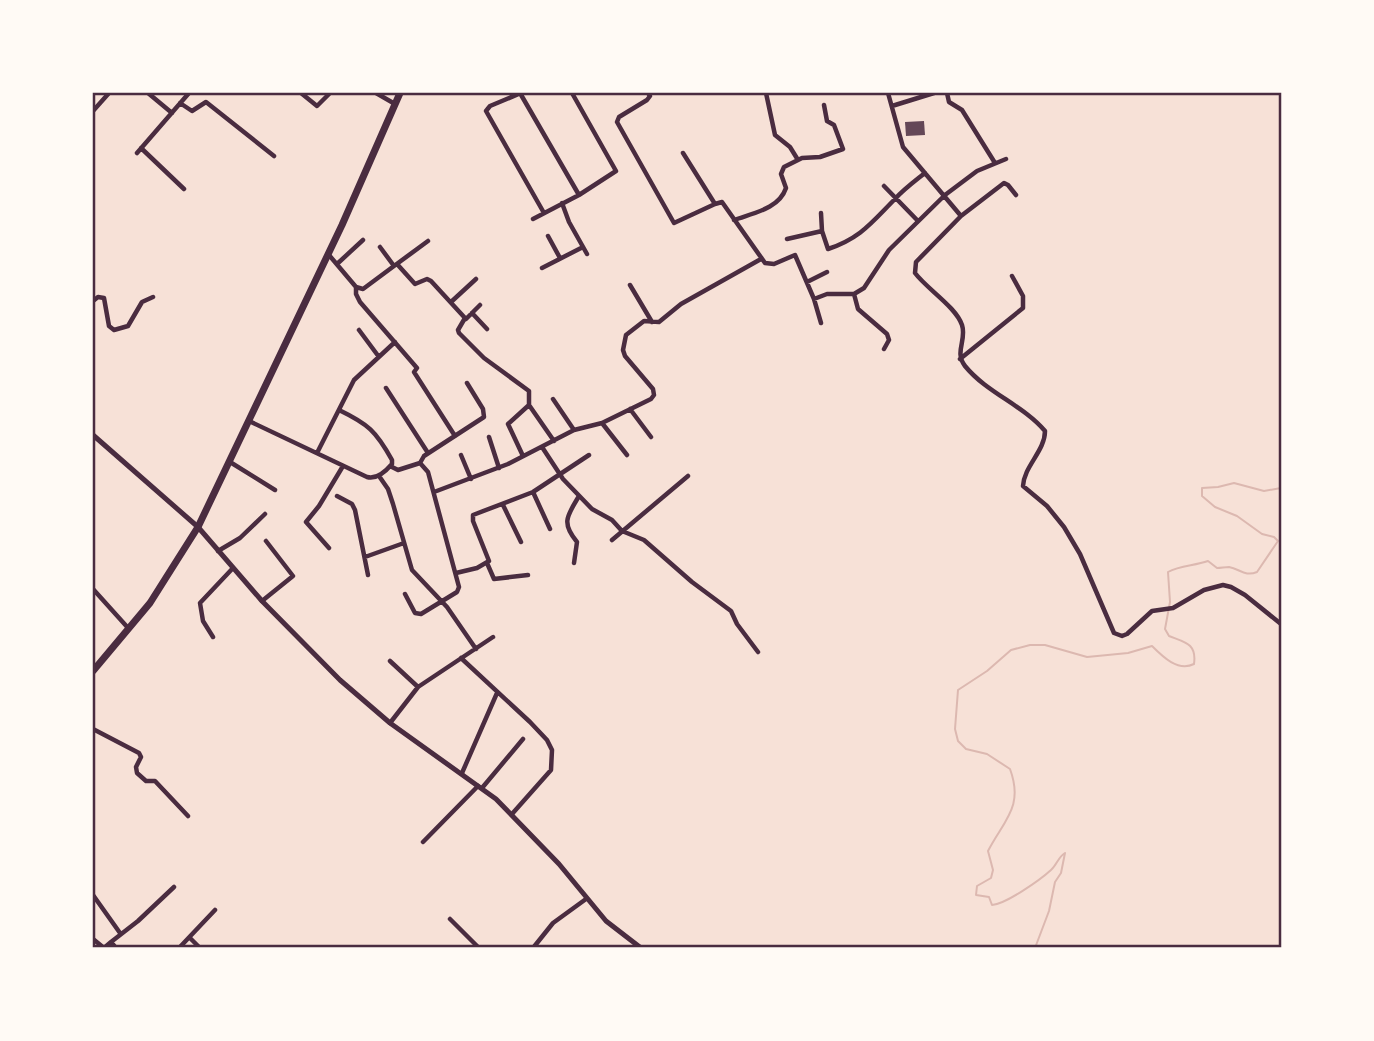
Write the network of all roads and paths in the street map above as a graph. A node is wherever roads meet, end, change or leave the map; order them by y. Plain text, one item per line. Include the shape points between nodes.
1 (109, 93) edge
2 (148, 93) edge
3 (189, 93) edge
4 (301, 93) edge
5 (330, 93) edge
6 (376, 93) edge
7 (400, 93) edge
8 (521, 93) edge
9 (572, 93) edge
10 (648, 93) edge
11 (766, 93) edge
12 (888, 93) edge
13 (934, 93) edge
14 (947, 93) edge
15 (180, 103) junction
16 (395, 104) junction
17 (824, 105) dead end
18 (892, 106) junction
19 (93, 111) edge
20 (172, 113) junction
21 (683, 153) dead end
22 (274, 156) dead end
23 (1006, 159) dead end
24 (798, 160) junction
25 (995, 163) junction
26 (925, 173) junction
27 (884, 186) dead end
28 (184, 189) dead end
29 (579, 195) junction
30 (945, 195) junction
31 (1016, 195) dead end
32 (896, 198) junction
33 (562, 203) junction
34 (715, 204) junction
35 (544, 212) junction
36 (821, 213) dead end
37 (961, 216) junction
38 (533, 219) dead end
39 (734, 220) junction
40 (918, 221) junction
41 (821, 231) junction
42 (548, 236) dead end
43 (787, 239) dead end
44 (363, 240) dead end
45 (428, 241) dead end
46 (380, 247) dead end
47 (583, 247) junction
48 (328, 254) junction
49 (587, 254) dead end
50 (561, 258) junction
51 (761, 259) junction
52 (337, 264) junction
53 (395, 265) junction
54 (542, 268) dead end
55 (827, 272) dead end
56 (1012, 276) dead end
57 (476, 279) dead end
58 (807, 282) junction
59 (630, 285) dead end
60 (356, 287) junction
61 (854, 294) junction
62 (153, 297) dead end
63 (814, 299) junction
64 (93, 301) edge
65 (451, 302) junction
66 (480, 305) dead end
67 (472, 313) junction
68 (466, 319) junction
69 (653, 323) junction
70 (821, 323) dead end
71 (359, 330) dead end
72 (487, 330) dead end
73 (395, 342) junction
74 (884, 349) dead end
75 (379, 357) junction
76 (960, 359) junction
77 (467, 383) dead end
78 (386, 388) dead end
79 (553, 399) dead end
80 (529, 405) junction
81 (631, 409) junction
82 (339, 410) junction
83 (249, 421) junction
84 (602, 423) junction
85 (575, 430) junction
86 (93, 435) edge
87 (455, 436) junction
88 (651, 437) dead end
89 (489, 438) dead end
90 (554, 441) junction
91 (542, 447) junction
92 (317, 453) junction
93 (428, 453) junction
94 (461, 455) dead end
95 (589, 455) dead end
96 (627, 455) dead end
97 (523, 456) junction
98 (230, 463) junction
99 (420, 463) junction
100 (343, 466) junction
101 (390, 466) junction
102 (499, 468) junction
103 (379, 475) junction
104 (561, 475) junction
105 (688, 476) dead end
106 (471, 479) junction
107 (275, 490) dead end
108 (434, 492) junction
109 (533, 492) junction
110 (337, 496) dead end
111 (579, 496) junction
112 (503, 505) junction
113 (265, 514) dead end
114 (198, 527) junction
115 (550, 529) dead end
116 (622, 531) junction
117 (612, 540) dead end
118 (266, 541) dead end
119 (521, 542) dead end
120 (404, 543) junction
121 (329, 548) dead end
122 (218, 551) junction
123 (365, 556) junction
124 (487, 563) junction
125 (574, 563) dead end
126 (233, 568) junction
127 (456, 573) junction
128 (368, 575) dead end
129 (528, 575) dead end
130 (93, 589) edge
131 (405, 594) dead end
132 (262, 601) junction
133 (442, 601) junction
134 (1281, 624) edge
135 (129, 630) junction
136 (213, 637) dead end
137 (493, 637) dead end
138 (476, 649) junction
139 (758, 652) dead end
140 (461, 658) junction
141 (390, 661) dead end
142 (93, 671) edge
143 (418, 688) junction
144 (497, 693) junction
145 (390, 723) junction
146 (93, 729) edge
147 (523, 739) dead end
148 (462, 774) junction
149 (481, 787) junction
150 (512, 814) junction
151 (188, 816) dead end
152 (423, 842) dead end
153 (174, 887) dead end
154 (93, 895) edge
155 (586, 899) junction
156 (215, 910) dead end
157 (450, 919) dead end
158 (120, 933) junction
159 (190, 938) junction
160 (93, 939) edge
161 (111, 942) junction
162 (104, 948) edge
163 (116, 948) edge
164 (179, 948) edge
165 (200, 948) edge
166 (479, 948) edge
167 (533, 948) edge
168 (641, 948) edge

1 - 19 street
2 - 20 street
3 - 15 street
4 - 5 street via 317,106
6 - 16 street
7 - 16 highway
8 - 29 street
8 - 35 street via 486,111
9 - 29 street via 617,170
10 - 34 street via 649,99 617,122 674,223
11 - 24 street via 775,135
12 - 18 street
13 - 18 street
14 - 25 street
15 - 20 street
15 - 22 street via 192,111 206,102
16 - 48 highway
17 - 24 street via 827,122 834,125 844,148 820,158
18 - 26 street via 904,147
20 - 28 street via 139,151
21 - 34 street
23 - 25 street
24 - 39 street via 782,168 786,188 778,202
25 - 30 street
26 - 30 street
26 - 32 street
27 - 32 street
29 - 33 street
30 - 37 street
30 - 40 street
31 - 37 street via 1004,183
32 - 40 street
32 - 41 street via 874,223 842,244 828,249
33 - 35 street
33 - 47 street
34 - 39 street via 722,202
35 - 38 street
36 - 41 street
37 - 76 street via 916,262 914,270 962,324
39 - 51 street
40 - 61 street via 889,250 864,288
41 - 43 street
42 - 50 street
44 - 52 street
45 - 53 street
46 - 53 street
47 - 49 street
47 - 50 street
48 - 52 street
48 - 83 highway
50 - 54 street
51 - 58 street via 771,265 794,256
51 - 69 street
52 - 60 street
53 - 60 street via 363,289
53 - 65 street via 413,284 430,280
55 - 58 street
56 - 76 street via 1023,296 1023,307
57 - 65 street
58 - 63 street
59 - 69 street
60 - 73 street via 360,302
61 - 63 street
61 - 74 street via 858,309 887,334
62 - 64 street via 142,302 128,327 114,330 104,298
63 - 70 street
65 - 68 street
66 - 67 street
67 - 68 street
67 - 72 street
68 - 80 street via 458,332 529,391
69 - 81 street via 644,321 623,342 625,356 654,393
71 - 75 street
73 - 75 street
73 - 87 street via 417,369 414,372
75 - 82 street via 357,375
76 - 134 street via 974,376 1045,431 1023,486 1048,506 1064,527 1114,633 1127,634 1149,612 1173,608 1223,585 1245,595
77 - 87 street via 484,417
78 - 93 street
79 - 85 street
80 - 90 street
80 - 97 street via 508,424
81 - 84 street
81 - 88 street
82 - 92 street
82 - 101 street via 372,428 392,458
83 - 92 street
83 - 98 highway
84 - 85 street
84 - 96 street
85 - 90 street
86 - 114 main road
87 - 93 street
89 - 102 street
90 - 91 street
91 - 97 street
91 - 104 street
92 - 100 street
93 - 99 street
94 - 106 street
95 - 104 street
97 - 102 street
98 - 107 street
98 - 114 highway
99 - 101 street via 398,470
99 - 108 street
100 - 103 street via 371,478
100 - 121 street via 306,522
101 - 103 street
102 - 106 street
103 - 120 street via 388,489
104 - 109 street
104 - 111 street
105 - 116 street
106 - 108 street
108 - 127 street
109 - 112 street
109 - 115 street
110 - 123 street via 355,510
111 - 116 street
111 - 125 street via 567,529 577,542
112 - 119 street
112 - 124 street via 472,518
113 - 122 street
114 - 122 main road
114 - 135 highway
116 - 117 street
116 - 139 street via 646,541 728,608
118 - 132 street via 293,576
120 - 123 street
120 - 133 street via 412,570
122 - 126 main road
123 - 128 street
124 - 127 street
124 - 129 street via 494,579
126 - 132 main road
126 - 136 street via 200,603 203,621
127 - 133 street via 458,590
130 - 135 street
131 - 133 street via 418,614
132 - 145 main road
133 - 138 street
135 - 142 highway
137 - 138 street
138 - 140 street
140 - 143 street
140 - 144 street
141 - 143 street
143 - 145 street
144 - 148 street
144 - 150 street via 547,740 553,757 551,770
145 - 148 main road
146 - 151 street via 139,753 137,773 145,781 158,783
147 - 149 street
148 - 149 main road
149 - 150 main road
149 - 152 street
150 - 155 main road
153 - 158 street
154 - 158 street
155 - 167 street via 553,923
155 - 168 main road
156 - 159 street
157 - 166 street
158 - 161 street
159 - 164 street
159 - 165 street
160 - 162 street
161 - 162 street
161 - 163 street

